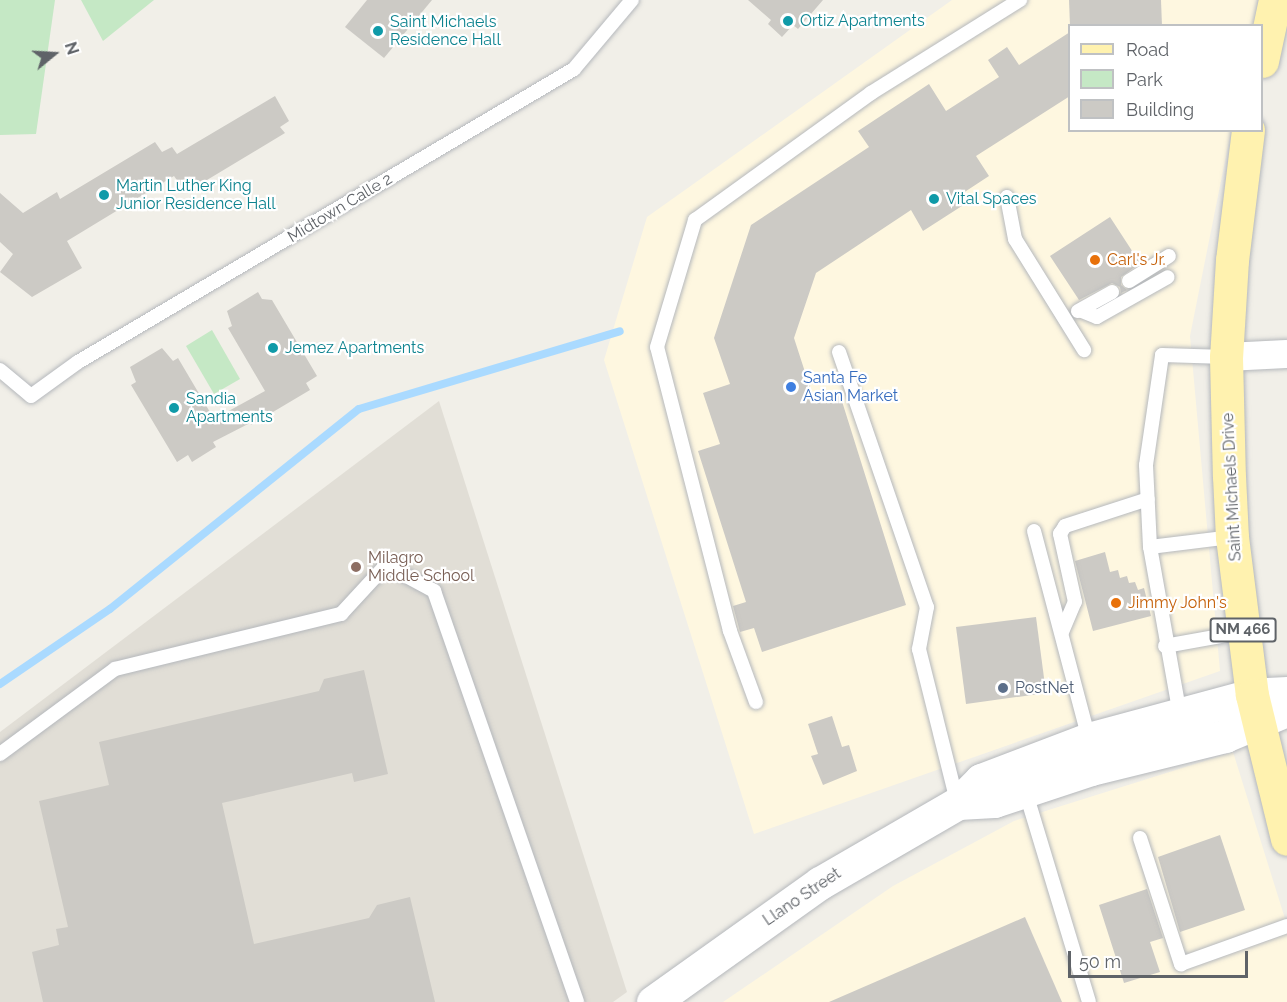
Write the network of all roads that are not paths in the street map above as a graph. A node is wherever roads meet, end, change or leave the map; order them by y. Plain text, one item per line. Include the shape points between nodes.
1 (632, 0) edge
2 (1020, 0) edge
3 (1275, 0) edge
4 (1263, 56) edge
5 (1248, 132) edge
6 (1006, 197) dead end
7 (1169, 256) dead end
8 (1168, 277) dead end
9 (1129, 280) dead end
10 (1112, 292) dead end
11 (1082, 311) junction
12 (1061, 312) junction
13 (1084, 350) dead end
14 (839, 352) dead end
15 (1287, 354) edge
16 (1226, 357) junction
17 (0, 370) edge
18 (1148, 500) junction
19 (1034, 531) dead end
20 (1232, 537) junction
21 (1150, 547) junction
22 (1062, 632) junction
23 (1244, 632) junction
24 (1165, 646) junction
25 (1287, 693) edge
26 (756, 702) dead end
27 (1266, 709) edge
28 (1180, 716) junction
29 (1089, 739) junction
30 (0, 754) edge
31 (1025, 790) junction
32 (958, 803) junction
33 (1140, 838) dead end
34 (1287, 839) edge
35 (1287, 926) edge
36 (577, 1002) edge
37 (653, 1002) edge
38 (1089, 1002) edge

1 - 17 lane, Midtown Calle 2 via 574,69 78,362 31,396
2 - 26 lane via 871,93 695,220 657,347 730,630
3 - 4 main road
5 - 16 main road, Saint Michaels Drive / NM 466 via 1233,248
6 - 12 lane via 1015,239
7 - 9 lane
8 - 11 lane via 1098,317
10 - 11 lane
11 - 12 lane
12 - 13 lane
14 - 32 lane via 927,607 919,649
15 - 16 street
16 - 18 lane via 1162,355 1146,465
16 - 20 main road, Saint Michaels Drive / NM 466
18 - 21 lane
18 - 22 lane via 1065,526 1060,534 1075,602
19 - 22 lane
20 - 21 lane
20 - 23 main road, Saint Michaels Drive / NM 466
21 - 24 lane
22 - 29 lane
23 - 24 lane
23 - 27 main road, Saint Michaels Drive / NM 466
24 - 28 lane
25 - 27 street, Llano Street
27 - 28 street, Llano Street
27 - 31 street, Llano Street via 1225,736 1090,768
27 - 34 main road, Saint Michaels Drive / NM 466
28 - 29 street, Llano Street
29 - 32 street, Llano Street via 981,780
30 - 36 lane via 115,669 342,614 386,565 434,591
31 - 32 street, Llano Street via 994,801
31 - 38 lane
32 - 37 street, Llano Street via 820,883
33 - 35 lane via 1181,964

